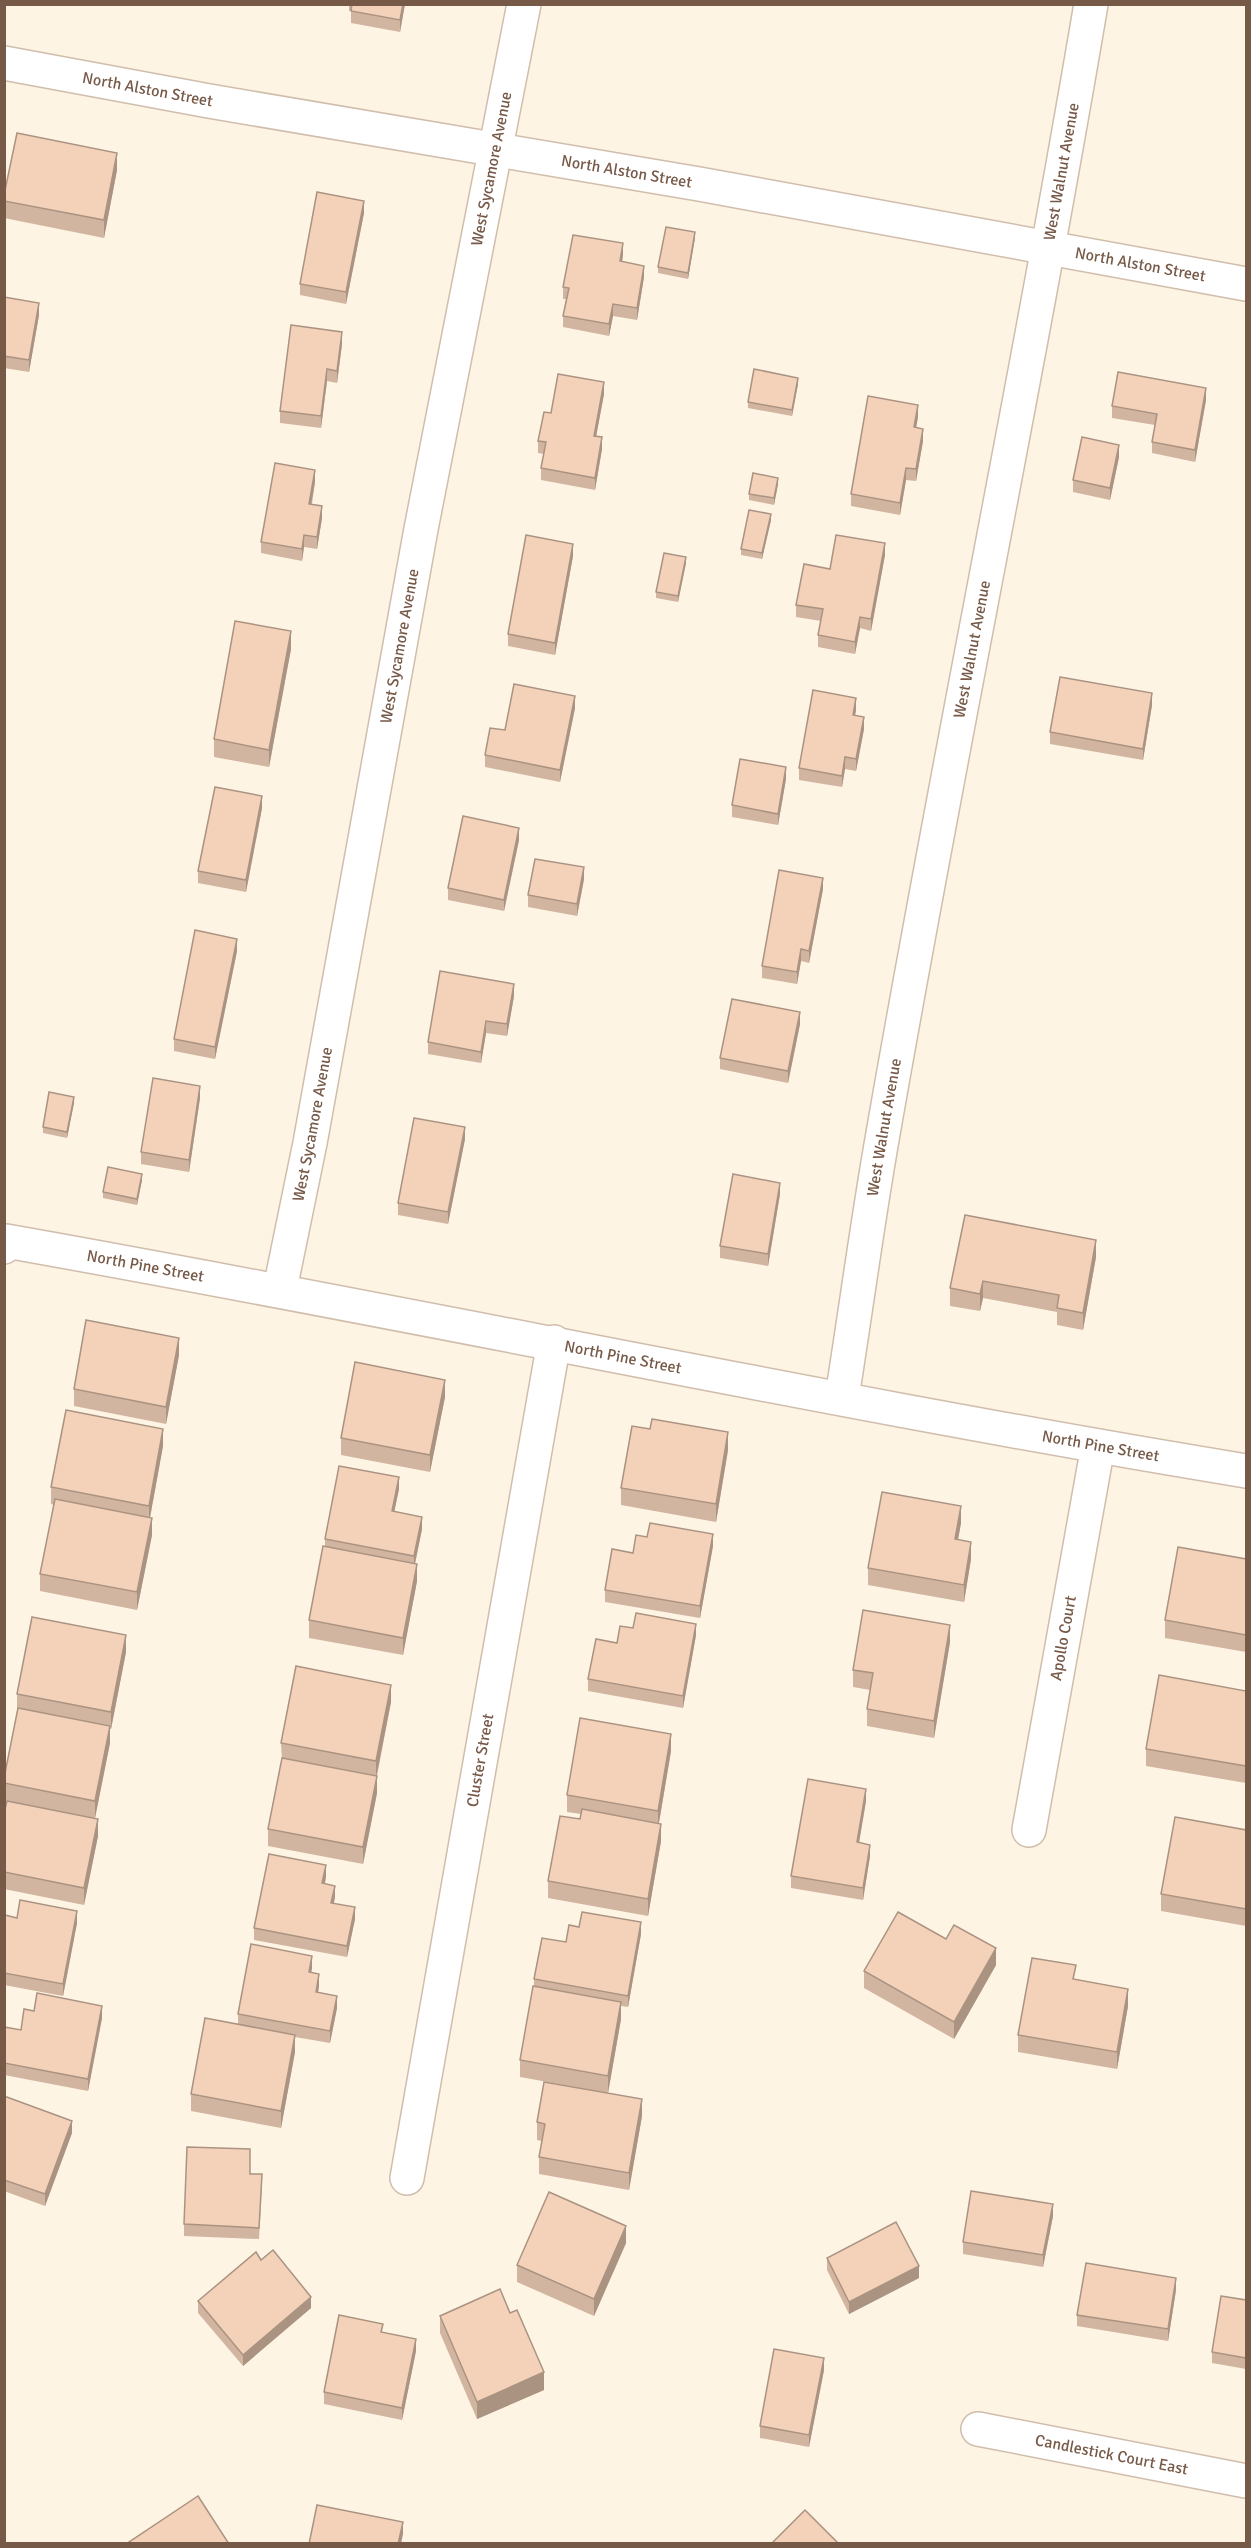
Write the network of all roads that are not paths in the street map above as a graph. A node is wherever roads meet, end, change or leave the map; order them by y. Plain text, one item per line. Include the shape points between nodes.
1 (524, 4) edge
2 (1091, 4) edge
3 (4, 63) edge
4 (494, 149) junction
5 (1050, 247) junction
6 (1246, 284) edge
7 (4, 1246) edge
8 (280, 1289) junction
9 (554, 1342) junction
10 (842, 1397) junction
11 (1098, 1446) junction
12 (1246, 1471) edge
13 (1029, 1830) dead end
14 (407, 2178) dead end
15 (978, 2430) dead end
16 (1246, 2481) edge

1 - 4 street, West Sycamore Avenue
2 - 5 street, West Walnut Avenue
3 - 4 street, North Alston Street
4 - 5 street, North Alston Street
4 - 8 street, West Sycamore Avenue
5 - 6 street, North Alston Street
5 - 10 street, West Walnut Avenue via 882,1141
7 - 8 street, North Pine Street via 6,1240
8 - 9 street, North Pine Street
9 - 10 street, North Pine Street
9 - 14 street, Cluster Street
10 - 11 street, North Pine Street
11 - 12 street, North Pine Street
11 - 13 street, Apollo Court
15 - 16 street, Candlestick Court East

